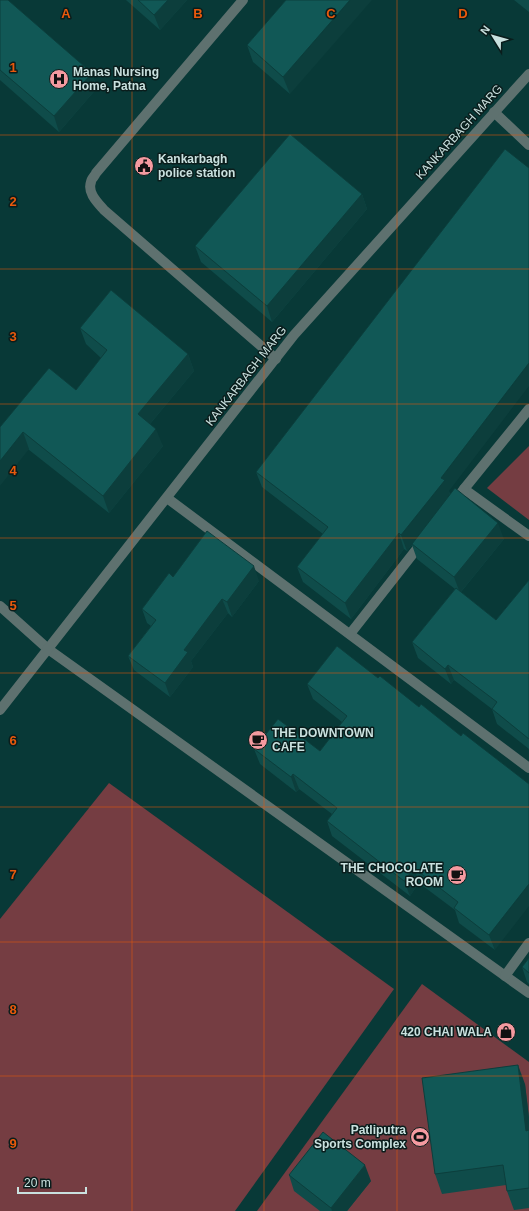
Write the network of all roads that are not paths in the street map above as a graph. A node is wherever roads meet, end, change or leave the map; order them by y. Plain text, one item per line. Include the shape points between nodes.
1 (243, 0) edge
2 (529, 74) edge
3 (494, 112) junction
4 (529, 145) edge
5 (276, 359) junction
6 (529, 409) edge
7 (464, 489) junction
8 (167, 498) junction
9 (445, 513) edge
10 (430, 531) edge
11 (529, 536) edge
12 (0, 606) edge
13 (350, 634) junction
14 (48, 650) junction
15 (0, 710) edge
16 (529, 768) edge
17 (529, 943) edge
18 (504, 976) junction
19 (529, 993) edge

1 - 5 street via 90,182 91,192 104,210
2 - 3 street, KANKARBAGH MARG
3 - 4 street
3 - 5 street, KANKARBAGH MARG via 294,335
5 - 8 street, KANKARBAGH MARG
6 - 7 street
7 - 9 street
7 - 11 street
8 - 13 street
8 - 14 street, KANKARBAGH MARG
10 - 13 street
12 - 14 street
13 - 16 street
14 - 15 street, KANKARBAGH MARG
14 - 18 street
17 - 18 street
18 - 19 street

